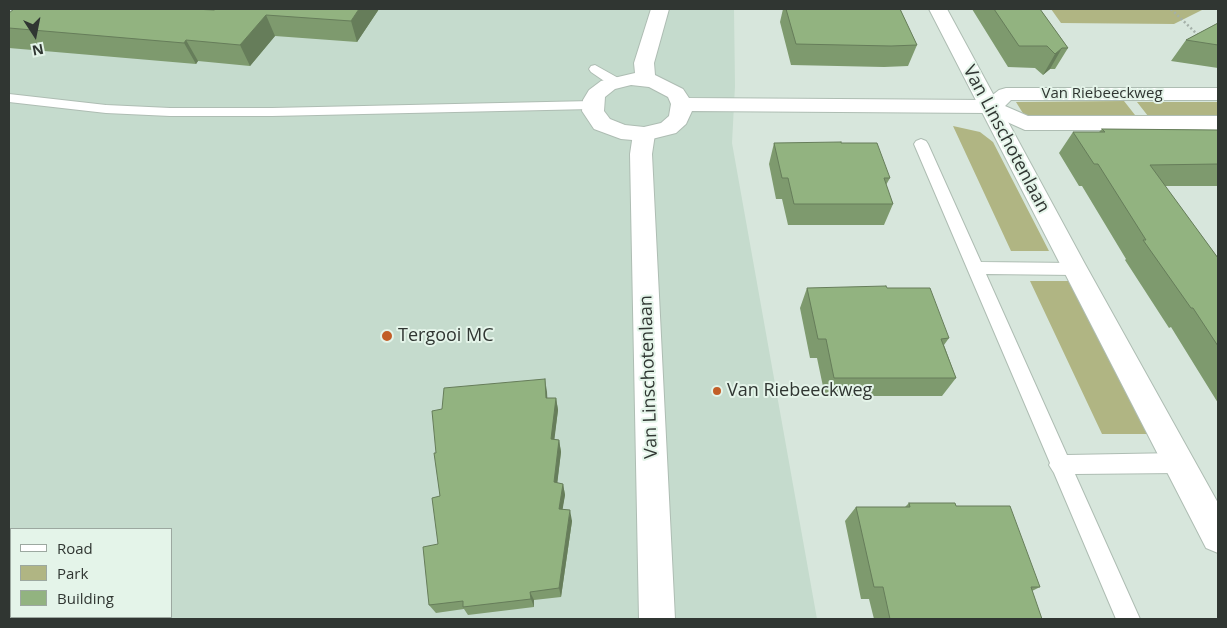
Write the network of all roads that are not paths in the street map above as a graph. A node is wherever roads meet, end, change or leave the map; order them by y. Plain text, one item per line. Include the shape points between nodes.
1 (660, 9) edge
2 (938, 9) edge
3 (595, 70) dead end
4 (645, 80) junction
5 (615, 82) junction
6 (1218, 94) edge
7 (9, 98) edge
8 (682, 104) junction
9 (592, 105) junction
10 (991, 107) junction
11 (1218, 123) edge
12 (644, 134) junction
13 (920, 144) dead end
14 (974, 268) junction
15 (1074, 269) junction
16 (1178, 463) junction
17 (1060, 465) junction
18 (1218, 536) edge
19 (657, 619) edge
20 (1128, 619) edge

1 - 4 street via 644,64
2 - 10 street, Van Linschotenlaan
3 - 5 lane
4 - 5 street
4 - 8 street via 670,88
5 - 9 street via 602,89
6 - 10 street, Van Riebeeckweg via 1006,94
7 - 9 lane via 106,109 170,112
8 - 10 street, Van Riebeeckweg
8 - 12 street via 681,114 674,124
9 - 12 street via 596,117 610,129
10 - 11 street, Van Riebeeckweg via 1025,123
10 - 15 street, Van Linschotenlaan
12 - 19 street, Van Linschotenlaan via 642,164
13 - 14 lane
14 - 15 lane
14 - 17 lane
15 - 16 street, Van Linschotenlaan
16 - 17 lane
16 - 18 street, Van Linschotenlaan
17 - 20 lane

